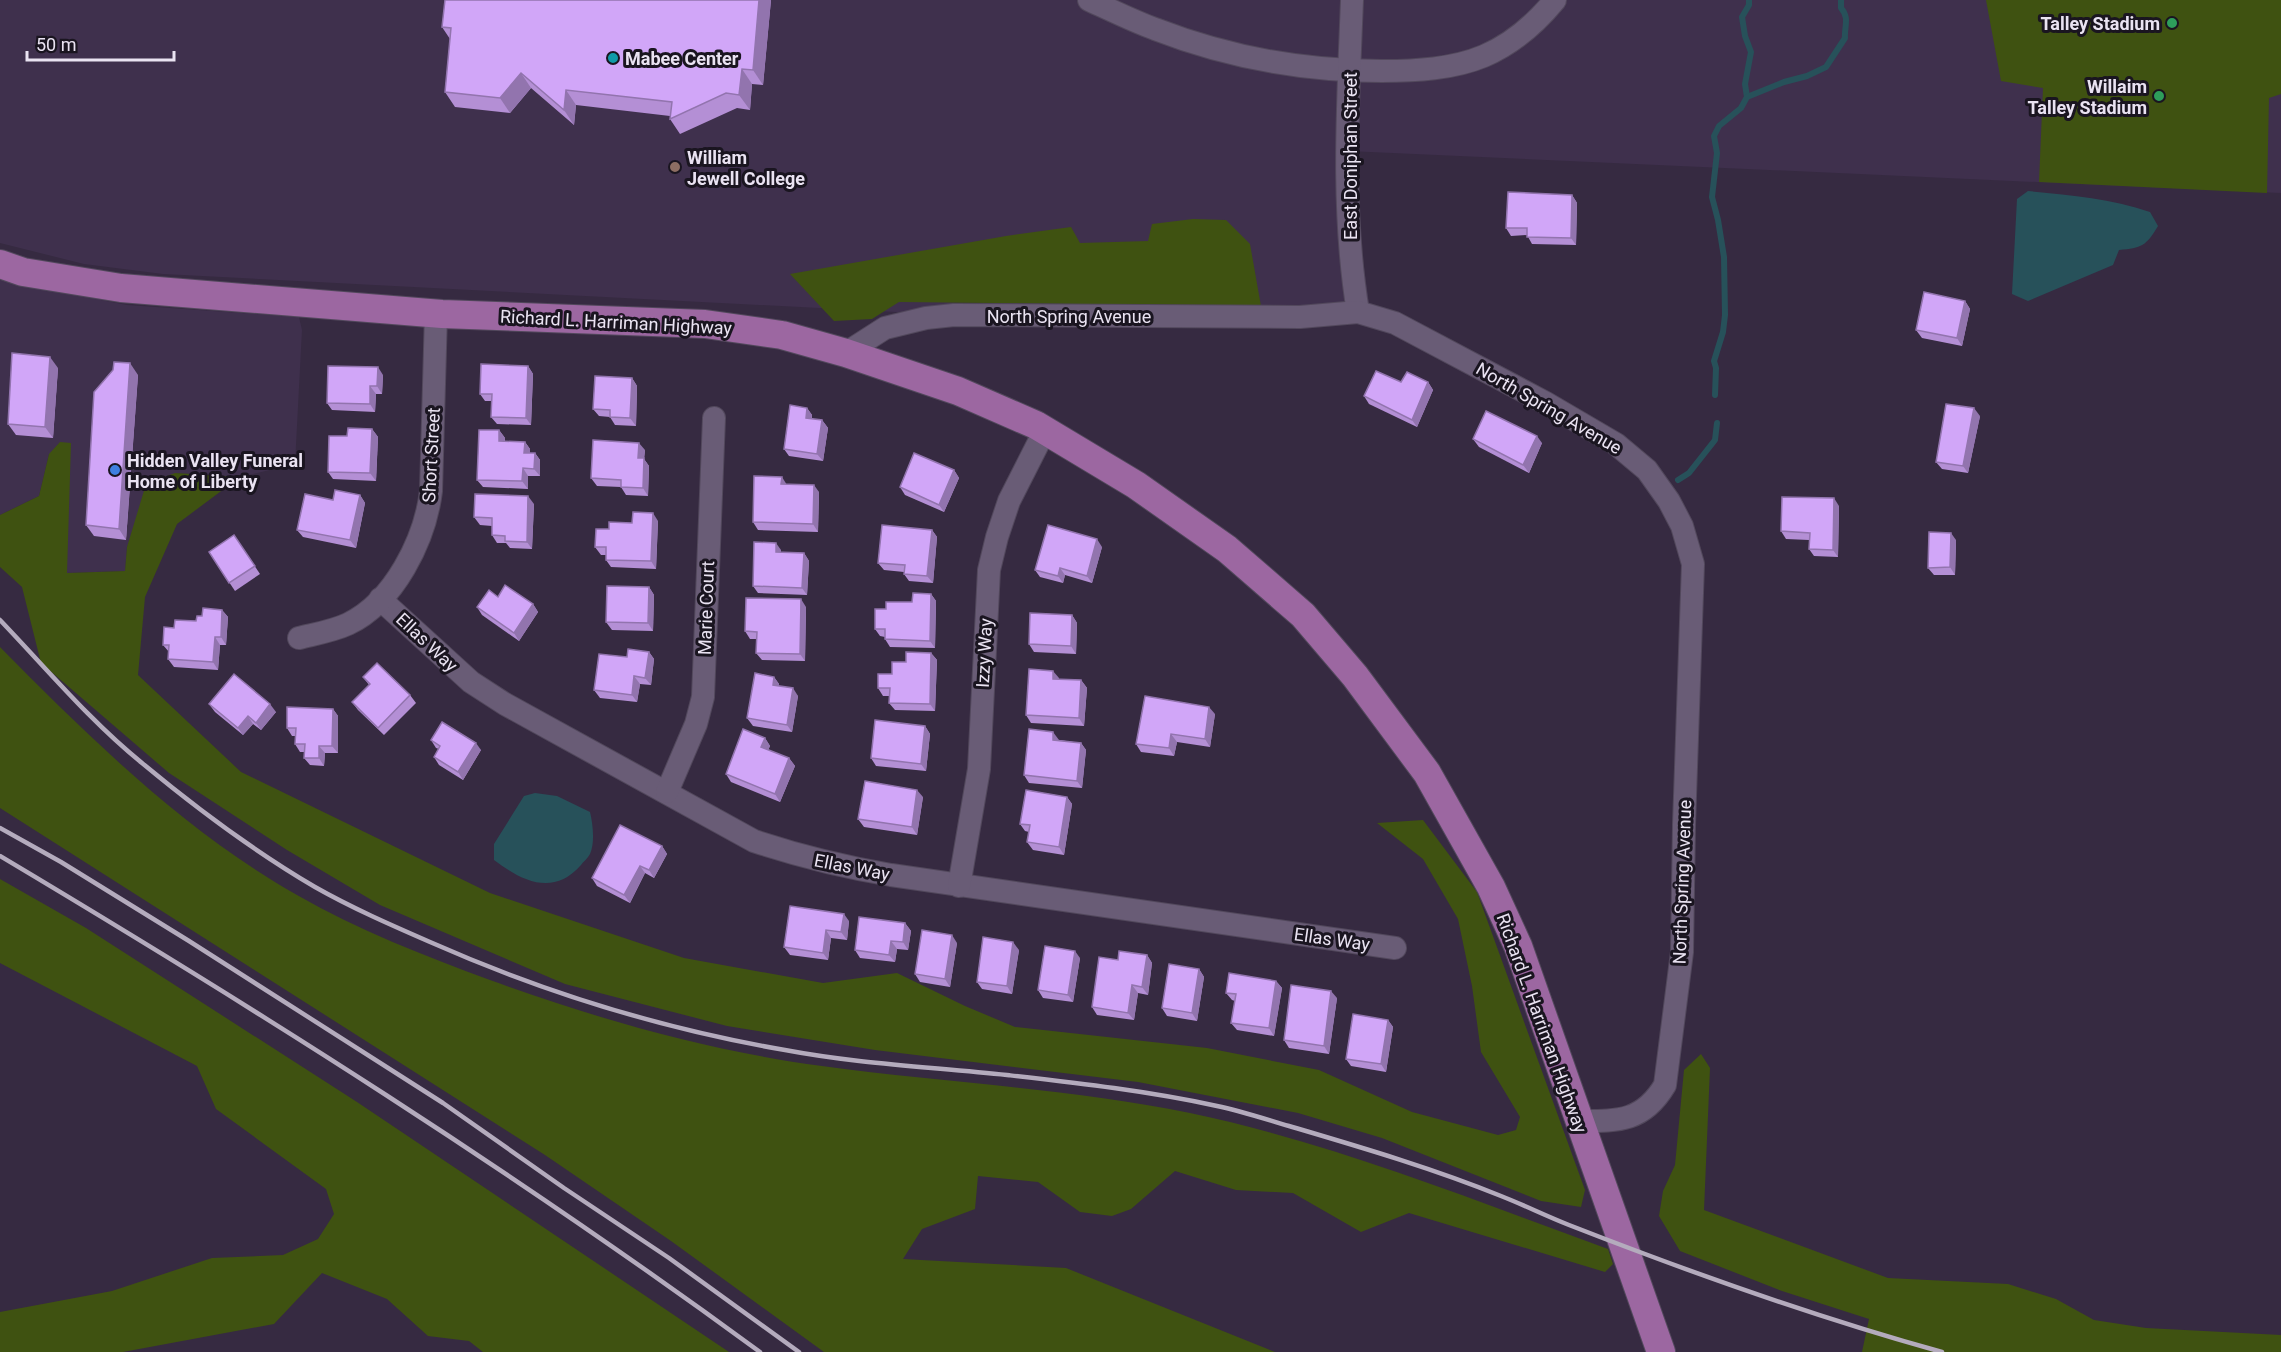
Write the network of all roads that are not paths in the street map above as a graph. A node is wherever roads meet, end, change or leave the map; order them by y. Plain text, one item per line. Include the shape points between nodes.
1 (1089, 0) edge
2 (1352, 0) edge
3 (1555, 0) edge
4 (1350, 71) junction
5 (0, 264) edge
6 (1358, 312) junction
7 (436, 313) junction
8 (846, 353) junction
9 (714, 418) dead end
10 (1045, 430) junction
11 (380, 599) junction
12 (299, 638) dead end
13 (667, 792) junction
14 (959, 886) junction
15 (1395, 948) dead end
16 (1579, 1121) junction
17 (1660, 1352) edge

1 - 4 street via 1155,29 1232,54
2 - 4 street, East Doniphan Street
3 - 4 street via 1527,29 1485,56 1433,68
4 - 6 street, East Doniphan Street via 1349,219
5 - 7 main road, Richard L. Harriman Highway via 23,272 121,288
6 - 8 street, North Spring Avenue via 1300,317 954,315 885,328
6 - 16 street, North Spring Avenue via 1395,323 1611,440 1653,478 1682,526 1690,551 1693,602 1682,952 1665,1085 1656,1100 1636,1114 1612,1121
7 - 8 main road, Richard L. Harriman Highway via 705,324 782,335
7 - 11 street, Short Street via 429,509 417,544
8 - 10 main road, Richard L. Harriman Highway via 958,391
9 - 13 street, Marie Court via 703,697 696,724
10 - 14 street, Izzy Way via 1009,501 989,570 979,769
10 - 16 main road, Richard L. Harriman Highway via 1136,485 1227,549 1303,615 1355,676 1427,773 1491,887 1518,946
11 - 12 street, Short Street via 347,624
11 - 13 street, Ellas Way via 471,682
13 - 14 street, Ellas Way via 754,841 796,855
14 - 15 street, Ellas Way
16 - 17 main road, Richard L. Harriman Highway

